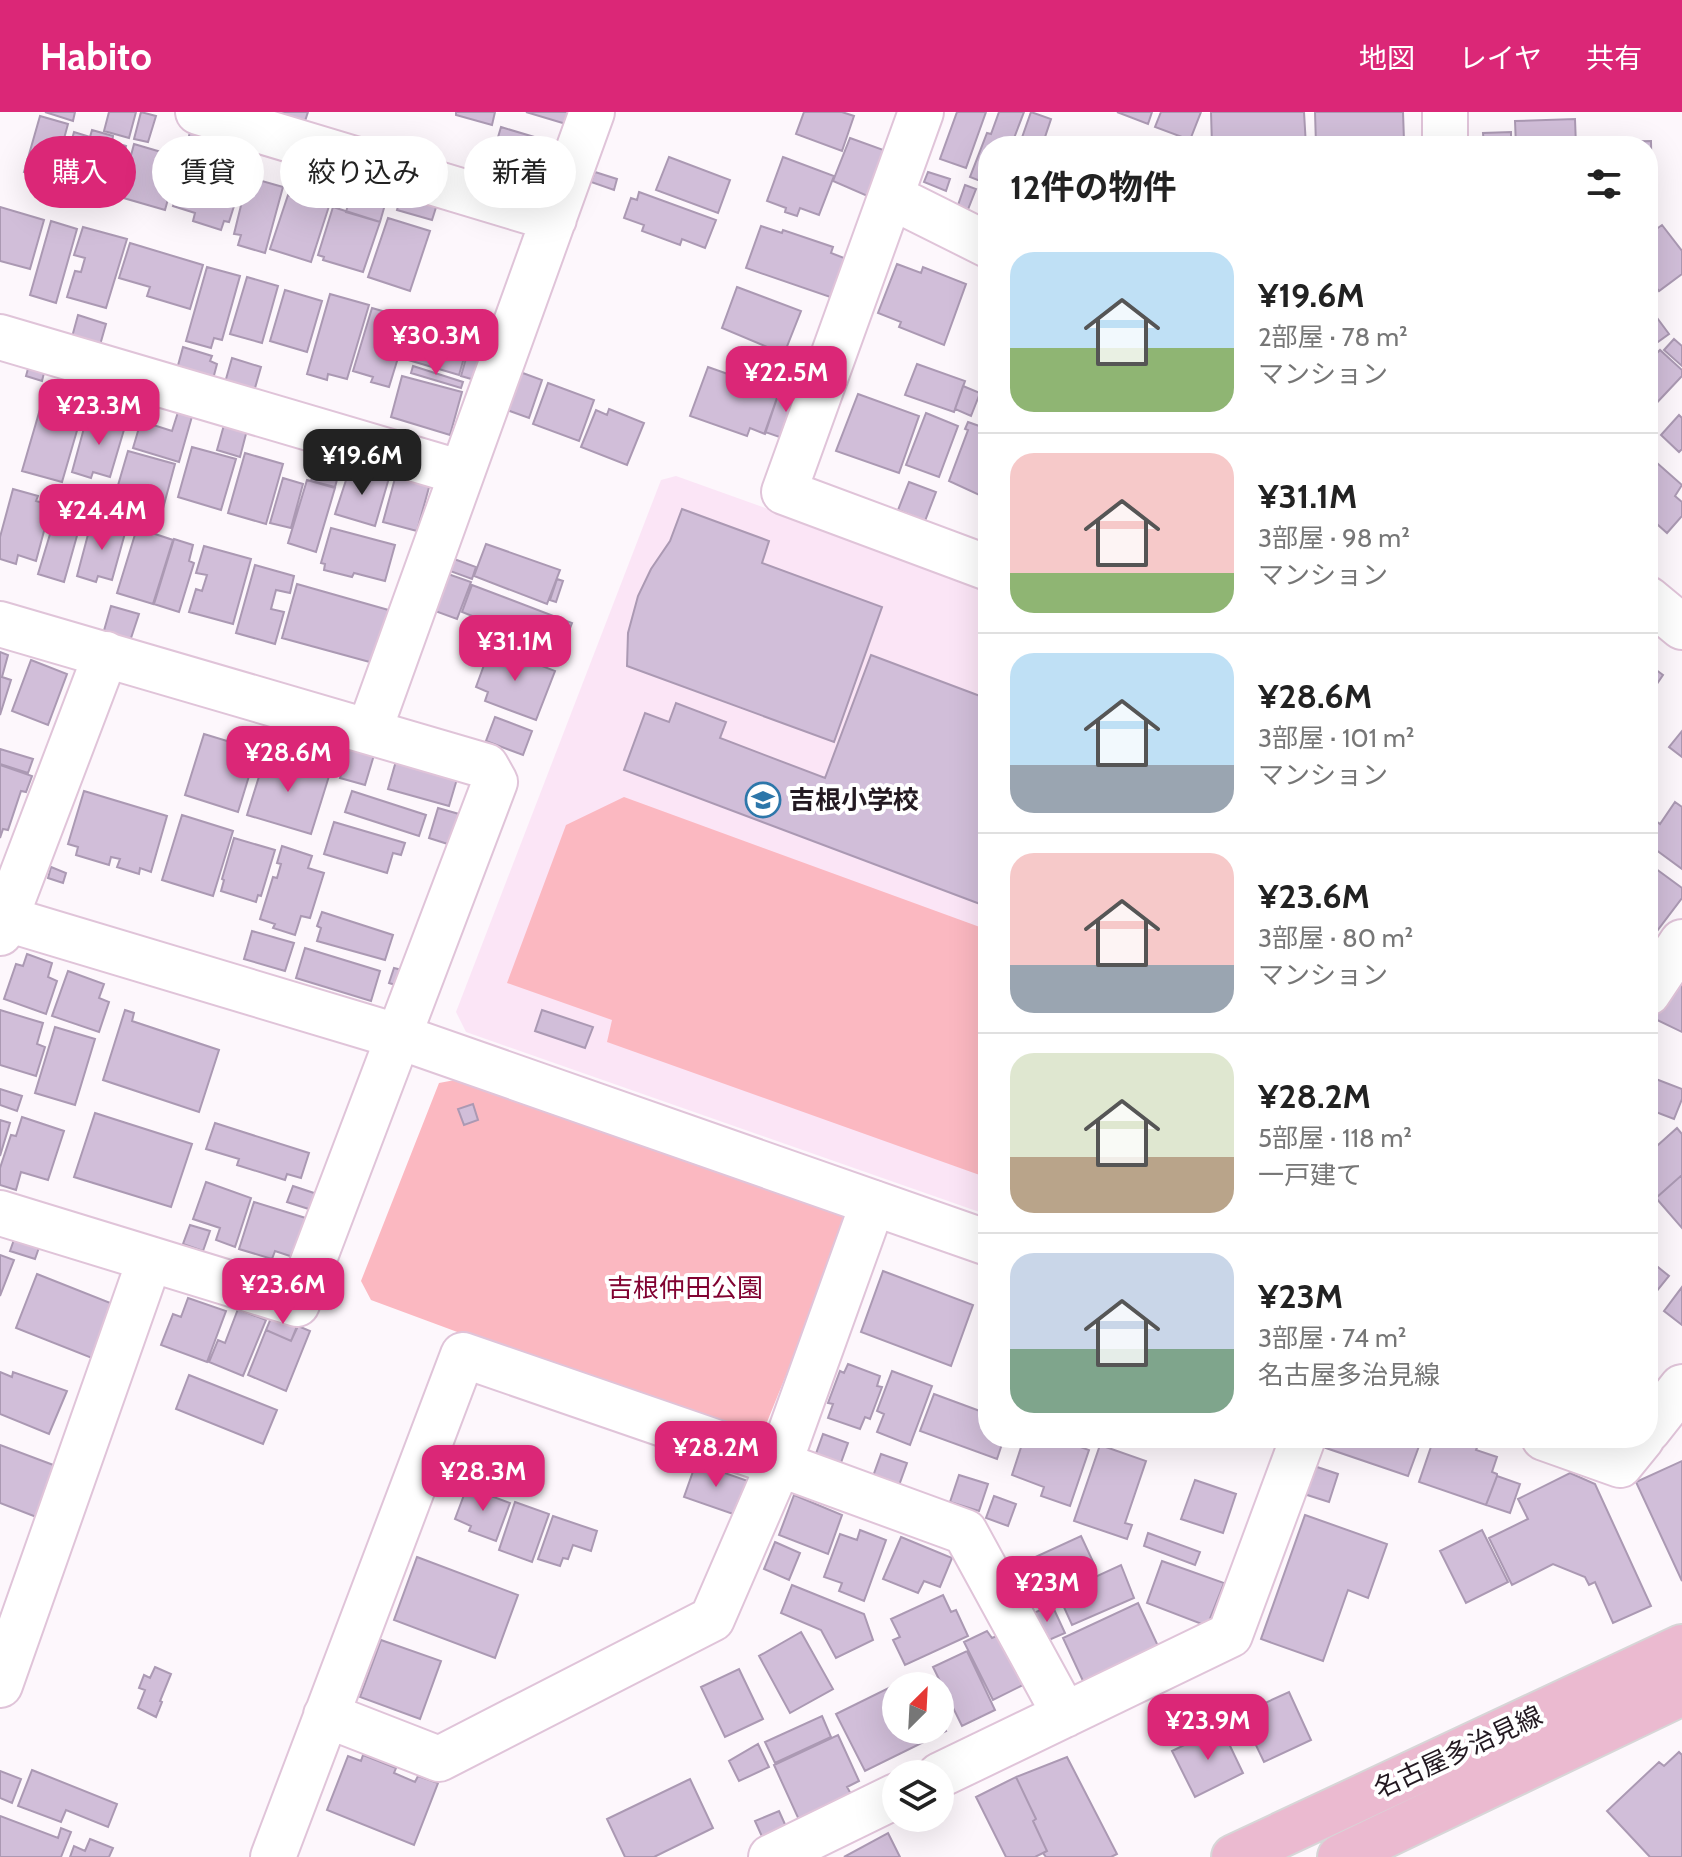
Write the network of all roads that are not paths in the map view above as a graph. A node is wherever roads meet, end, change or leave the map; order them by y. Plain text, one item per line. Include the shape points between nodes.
1 (198, 112) edge
2 (592, 112) edge
3 (921, 112) edge
4 (1445, 112) edge
5 (1445, 136) edge
6 (892, 197) junction
7 (554, 219) junction
8 (978, 240) edge
9 (0, 337) edge
10 (462, 473) junction
11 (978, 564) edge
12 (1658, 607) edge
13 (0, 624) edge
14 (1682, 627) edge
15 (106, 654) junction
16 (369, 731) junction
17 (2, 923) edge
18 (1682, 942) edge
19 (1658, 978) edge
20 (400, 1037) junction
21 (873, 1203) junction
22 (0, 1213) edge
23 (978, 1240) edge
24 (150, 1259) junction
25 (1682, 1387) edge
26 (1658, 1417) edge
27 (1299, 1448) edge
28 (1572, 1448) edge
29 (1634, 1448) edge
30 (779, 1464) junction
31 (1682, 1647) edge
32 (0, 1685) edge
33 (1682, 1693) edge
34 (326, 1715) junction
35 (1065, 1715) junction
36 (954, 1768) edge
37 (882, 1803) edge
38 (1366, 1851) edge
39 (273, 1857) edge
40 (771, 1857) edge
41 (1234, 1857) edge

1 - 7 street
2 - 7 street
3 - 6 street
4 - 5 street
6 - 8 street
6 - 11 street via 784,492
7 - 10 street
9 - 10 street
10 - 16 street
12 - 14 street
13 - 15 street
15 - 16 street
15 - 17 street
16 - 20 street via 486,766 495,782
17 - 20 street
18 - 19 street
20 - 21 street
20 - 24 street via 297,1304
21 - 23 street
21 - 30 street
22 - 24 street
24 - 32 street
25 - 26 street
27 - 35 street via 1230,1635
28 - 29 street via 1620,1465
30 - 34 street via 712,1619 439,1759
30 - 34 street via 463,1355
30 - 35 street via 965,1532
31 - 41 main road, 名古屋多治見線
33 - 38 main road, 名古屋多治見線
34 - 39 street
35 - 36 street
37 - 40 street

